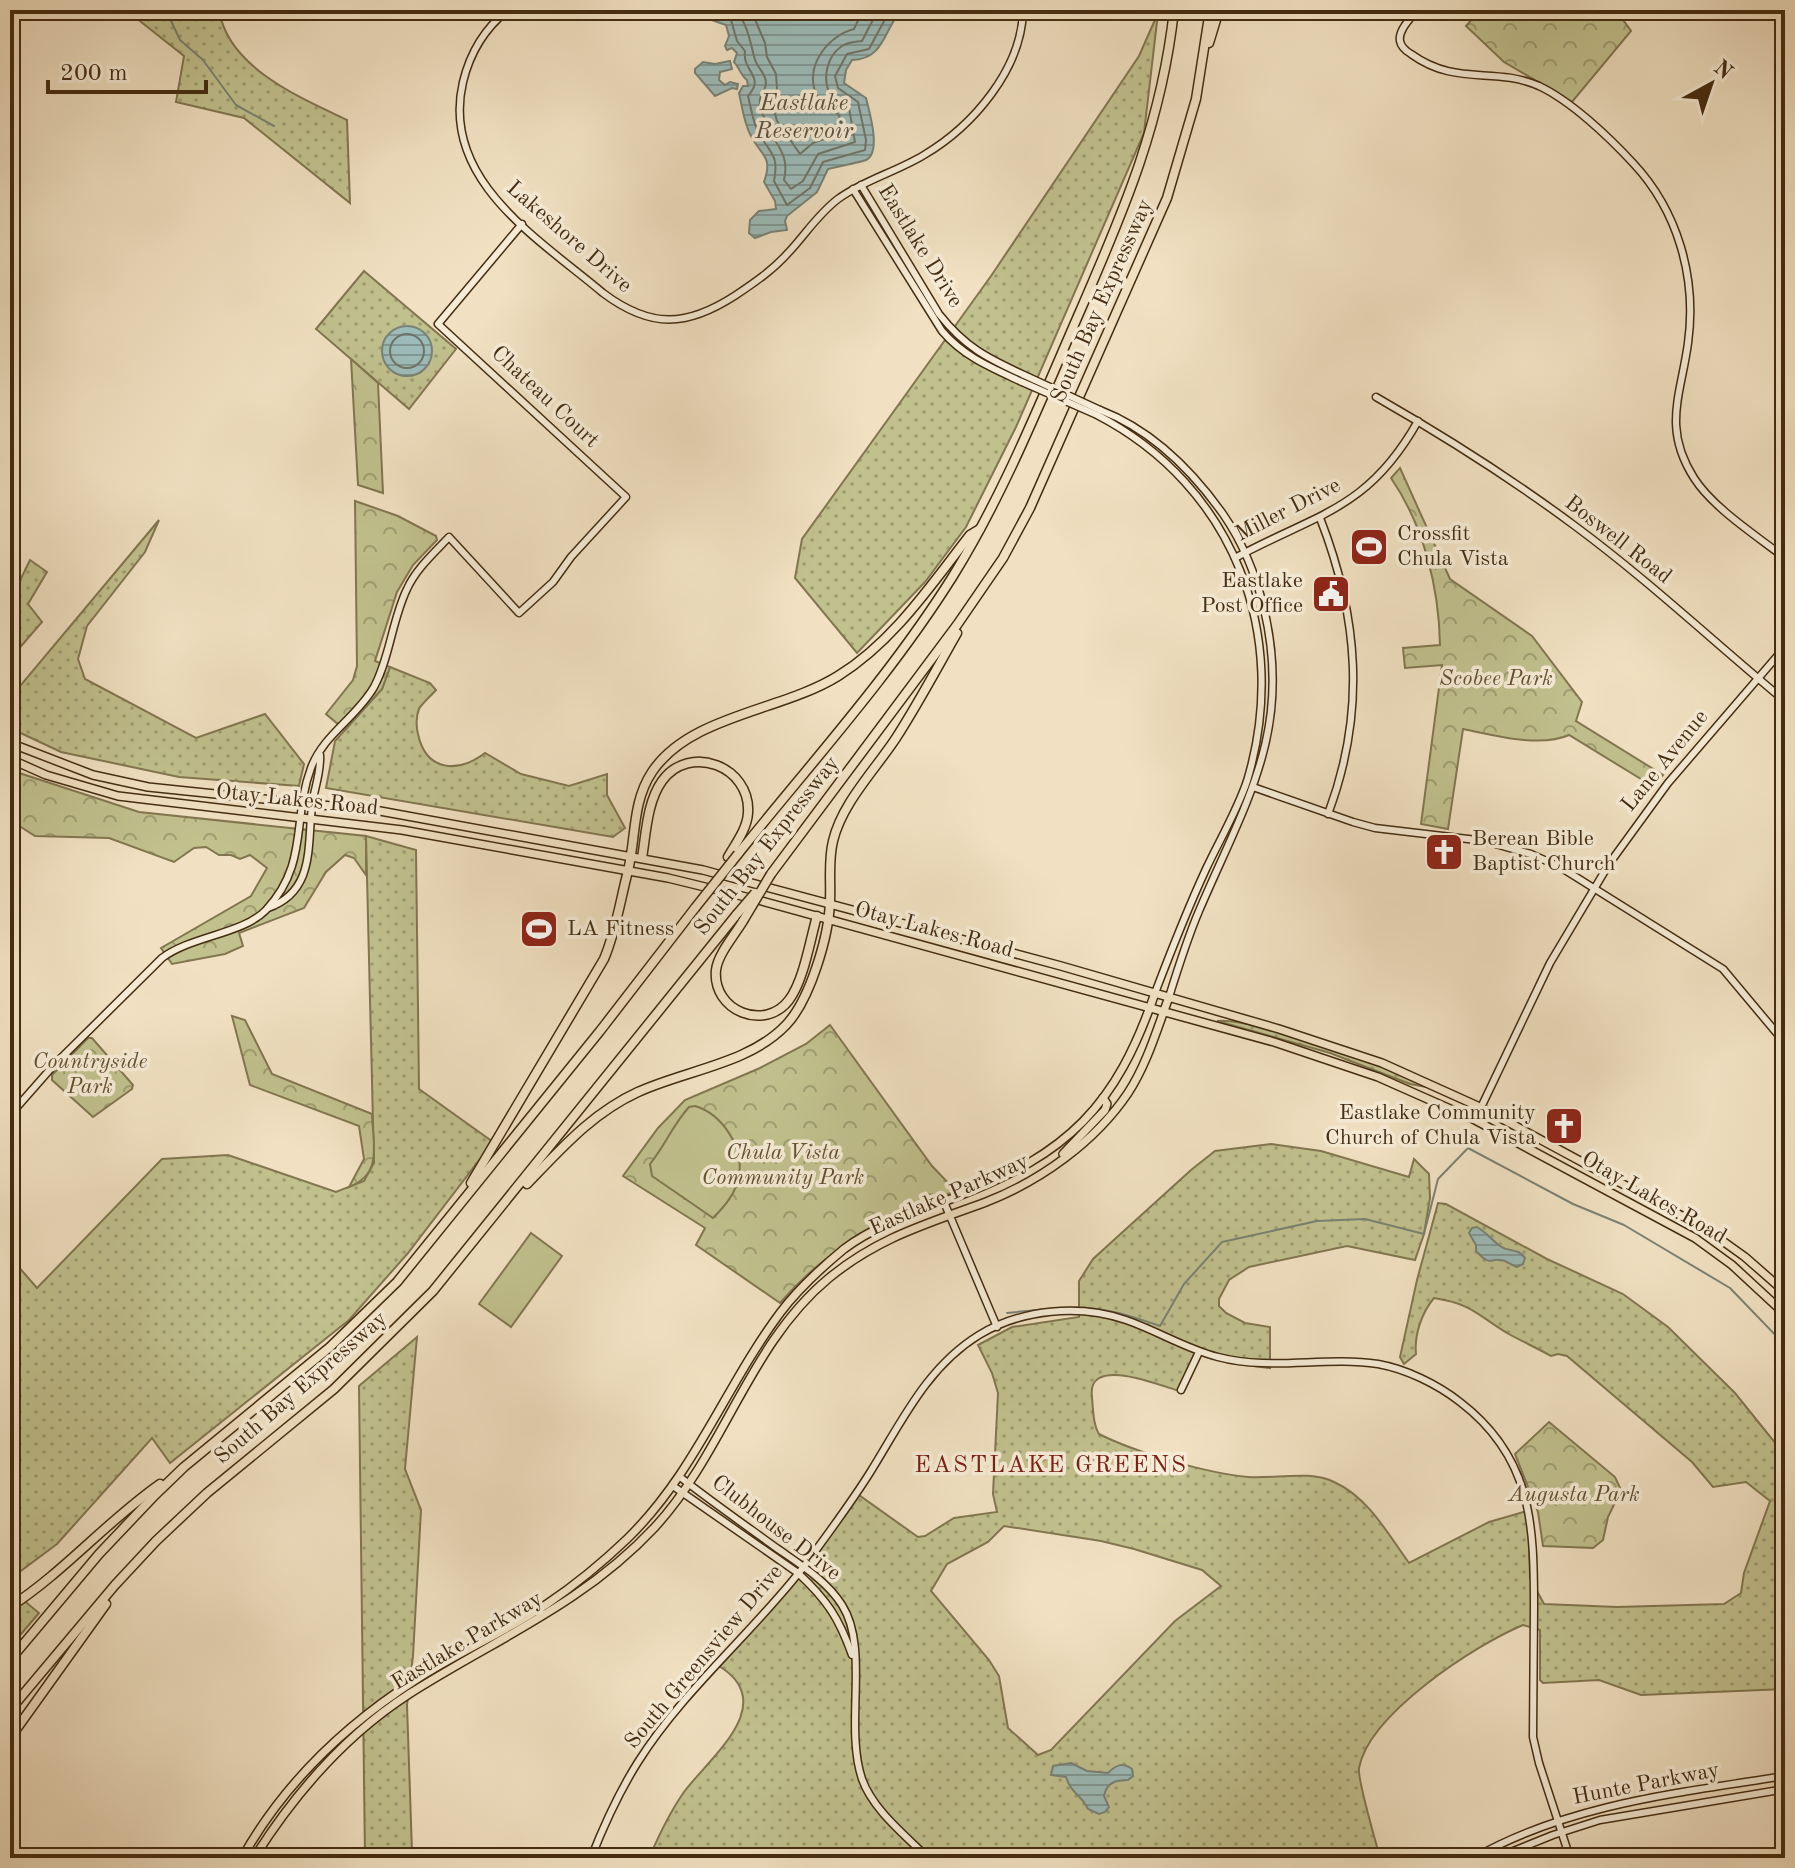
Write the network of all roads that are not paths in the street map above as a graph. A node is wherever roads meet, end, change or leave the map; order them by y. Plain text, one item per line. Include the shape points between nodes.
1 (508, 10) edge
2 (1023, 10) edge
3 (1172, 10) edge
4 (1210, 10) edge
5 (1219, 10) edge
6 (1417, 10) edge
7 (1204, 55) junction
8 (861, 185) junction
9 (853, 189) junction
10 (522, 224) junction
11 (1023, 378) junction
12 (1376, 397) dead end
13 (1098, 412) junction
14 (1418, 421) junction
15 (1320, 518) junction
16 (981, 528) junction
17 (1246, 552) junction
18 (1235, 558) junction
19 (1785, 558) edge
20 (993, 574) junction
21 (1785, 647) edge
22 (1757, 678) junction
23 (1785, 701) edge
24 (10, 743) edge
25 (10, 759) edge
26 (1246, 785) junction
27 (1254, 788) junction
28 (308, 802) junction
29 (1328, 814) junction
30 (302, 817) junction
31 (313, 817) junction
32 (629, 856) junction
33 (642, 858) junction
34 (628, 871) junction
35 (1594, 887) junction
36 (701, 900) junction
37 (830, 904) junction
38 (268, 908) junction
39 (817, 916) junction
40 (740, 918) junction
41 (828, 919) junction
42 (1155, 993) junction
43 (1169, 997) junction
44 (1149, 1009) junction
45 (1163, 1012) junction
46 (1785, 1043) edge
47 (1103, 1098) junction
48 (1482, 1108) junction
49 (10, 1115) edge
50 (1475, 1120) junction
51 (1057, 1163) junction
52 (944, 1202) junction
53 (501, 1210) junction
54 (949, 1215) junction
55 (450, 1217) junction
56 (1785, 1292) edge
57 (782, 1311) junction
58 (1785, 1314) edge
59 (997, 1327) junction
60 (776, 1335) junction
61 (1199, 1352) junction
62 (1181, 1390) dead end
63 (184, 1467) junction
64 (680, 1477) junction
65 (689, 1484) junction
66 (673, 1486) junction
67 (682, 1493) junction
68 (156, 1541) junction
69 (801, 1570) junction
70 (10, 1607) edge
71 (470, 1648) junction
72 (474, 1657) junction
73 (10, 1660) edge
74 (10, 1710) edge
75 (10, 1738) edge
76 (1785, 1776) edge
77 (1785, 1789) edge
78 (1558, 1820) junction
79 (1562, 1832) junction
80 (242, 1858) edge
81 (254, 1858) edge
82 (591, 1858) edge
83 (928, 1858) edge
84 (1474, 1858) edge
85 (1496, 1858) edge
86 (1570, 1858) edge

1 - 10 street, Lakeshore Drive via 473,54 460,114 476,172
2 - 8 street, Lakeshore Drive via 1008,70 954,136
3 - 16 highway, South Bay Expressway via 1157,111 1134,186
4 - 7 highway, South Bay Expressway
5 - 7 highway
6 - 19 street via 1401,31 1400,45 1444,72 1517,79 1545,89 1620,150 1650,184 1673,224 1690,290 1688,344 1675,406 1678,445 1703,489
7 - 20 highway, South Bay Expressway via 1186,139 1156,227 1038,492
8 - 9 street, Lakeshore Drive
8 - 11 street, Eastlake Drive via 955,334
9 - 10 street, Lakeshore Drive via 757,281 714,309 678,320 658,320 620,307
9 - 11 street, Eastlake Drive via 955,346 973,359
10 - 28 street, Chateau Court via 438,324 626,497 519,613 449,537 408,585 373,687 319,754 321,764
11 - 13 street, Eastlake Drive, bridge
12 - 14 street, Boswell Road
13 - 17 street, Eastlake Drive via 1136,428 1185,467
13 - 18 street, Eastlake Drive via 1185,481
14 - 15 street, Miller Drive via 1380,476
14 - 22 street, Boswell Road via 1574,525
15 - 17 street, Miller Drive
15 - 29 street via 1348,606 1354,667 1348,746
16 - 32 highway via 855,665 816,689 701,731 671,750 641,795
16 - 36 highway, South Bay Expressway, bridge via 912,636
17 - 18 street, Miller Drive
17 - 27 street, Eastlake Parkway via 1271,639 1274,670 1269,736
18 - 26 street, Eastlake Parkway via 1257,620 1261,651 1260,726
20 - 37 highway via 841,819 831,853
20 - 40 highway, South Bay Expressway, bridge
21 - 22 street, Lane Avenue
22 - 23 street, Boswell Road
22 - 35 street, Lane Avenue via 1657,796
24 - 28 main road, Otay Lakes Road via 93,775 148,787
25 - 30 main road, Otay Lakes Road via 118,796
26 - 27 street
26 - 42 street, Eastlake Parkway
27 - 29 street
27 - 43 street, Eastlake Parkway via 1199,910
28 - 30 street
28 - 31 street
28 - 32 main road, Otay Lakes Road
29 - 35 street via 1375,828 1512,848
30 - 31 main road, Otay Lakes Road
30 - 38 street via 289,876
31 - 34 main road, Otay Lakes Road
31 - 38 street via 309,853 296,889 284,902
32 - 33 main road, Otay Lakes Road
32 - 34 highway
33 - 36 highway, bridge via 661,782 680,766 699,762 728,771 746,796 745,826
33 - 37 main road, Otay Lakes Road
34 - 39 main road, Otay Lakes Road
34 - 55 highway via 599,968
35 - 46 street via 1723,969
35 - 48 street, Lane Avenue via 1550,963
36 - 55 highway, South Bay Expressway, bridge
37 - 41 highway
37 - 42 main road, Otay Lakes Road
38 - 49 street via 251,921 162,958
39 - 40 highway via 793,994 777,1011 758,1016 730,1006 716,981 718,961
39 - 41 main road, Otay Lakes Road
40 - 53 highway, South Bay Expressway
41 - 44 main road, Otay Lakes Road
41 - 53 highway via 808,991 781,1030 749,1051 648,1087 607,1109 571,1137
42 - 43 main road, Otay Lakes Road
42 - 44 main road, Eastlake Parkway
43 - 45 main road, Eastlake Parkway
43 - 48 main road, Otay Lakes Road via 1334,1046
44 - 45 main road, Otay Lakes Road
44 - 47 main road, Eastlake Parkway via 1124,1068
45 - 50 main road, Otay Lakes Road via 1328,1059
45 - 51 main road, Eastlake Parkway via 1129,1091 1091,1135
47 - 51 main road via 1105,1110
47 - 52 main road, Eastlake Parkway via 1048,1153
48 - 50 street, Lane Avenue
48 - 56 main road, Otay Lakes Road via 1706,1229
50 - 58 main road, Otay Lakes Road via 1695,1238
51 - 54 main road, Eastlake Parkway via 1017,1188
52 - 54 street
52 - 57 main road, Eastlake Parkway via 894,1221 847,1248
53 - 68 highway, South Bay Expressway via 374,1351
54 - 59 street
54 - 60 main road, Eastlake Parkway via 915,1226 859,1256 810,1295
55 - 63 highway, South Bay Expressway via 356,1324
57 - 60 main road
57 - 64 main road, Eastlake Parkway
59 - 61 street, South Greensview Drive via 1045,1312 1090,1312 1126,1320
59 - 69 street, South Greensview Drive via 955,1353 920,1390
60 - 65 main road, Eastlake Parkway
61 - 62 street
61 - 78 street, South Greensview Drive via 1251,1363 1390,1367 1444,1390 1492,1432 1523,1489 1533,1525 1533,1737
63 - 70 highway via 130,1505
63 - 73 highway, South Bay Expressway via 112,1539
64 - 65 street, Clubhouse Drive
64 - 66 main road, Eastlake Parkway
65 - 67 main road, Eastlake Parkway
65 - 69 street, Clubhouse Drive
66 - 67 street, Clubhouse Drive
66 - 71 main road, Eastlake Parkway via 628,1538 584,1576
67 - 69 street, Clubhouse Drive
67 - 72 main road, Eastlake Parkway via 603,1576 549,1615
68 - 74 highway, South Bay Expressway
68 - 75 highway
69 - 82 street, South Greensview Drive via 648,1747 612,1808
69 - 83 street, Clubhouse Drive via 830,1605 854,1658 855,1740 863,1781 882,1812
71 - 72 main road
71 - 80 main road, Eastlake Parkway via 353,1724 283,1796
72 - 81 main road, Eastlake Parkway via 409,1695 338,1749
76 - 78 street, Hunte Parkway via 1609,1806
77 - 79 street, Hunte Parkway via 1623,1816
78 - 79 street, South Greensview Drive
78 - 84 street, Hunte Parkway
79 - 85 street, Hunte Parkway
79 - 86 street, South Greensview Drive

